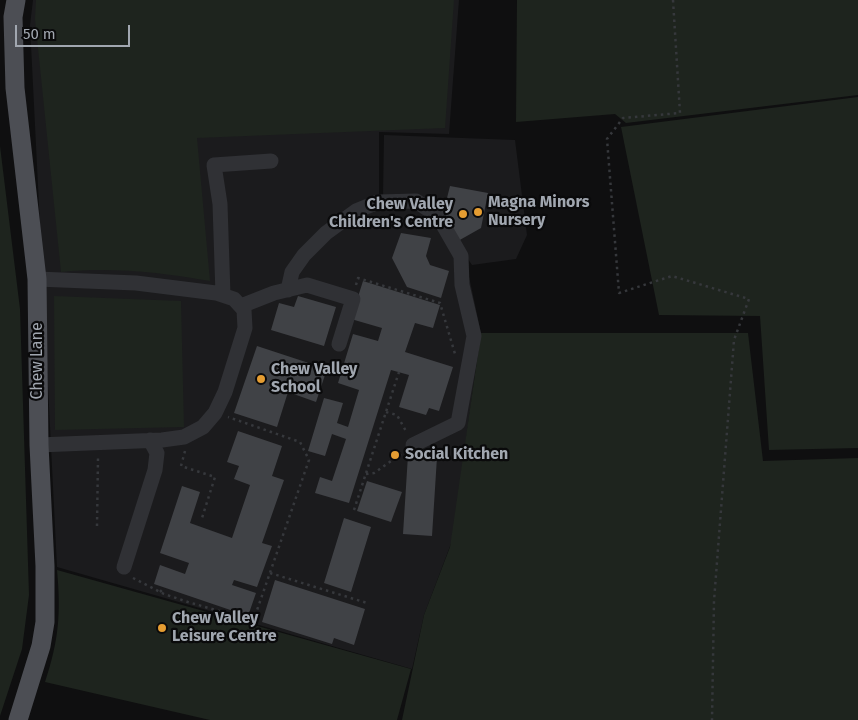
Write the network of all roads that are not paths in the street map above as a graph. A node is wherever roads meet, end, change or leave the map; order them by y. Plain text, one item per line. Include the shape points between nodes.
1 (16, 0) edge
2 (272, 161) dead end
3 (37, 279) junction
4 (288, 290) junction
5 (223, 295) junction
6 (241, 306) junction
7 (339, 344) dead end
8 (150, 440) junction
9 (39, 444) junction
10 (413, 446) road end
11 (124, 567) road end
12 (18, 720) edge

1 - 3 main road, Chew Lane via 12,17 15,88
2 - 5 lane via 214,165 220,204
3 - 5 lane via 136,283
3 - 9 main road, Chew Lane
4 - 6 lane
4 - 7 lane via 307,285 353,299
4 - 10 lane via 292,272 304,255 326,233 356,211 378,202 416,201 438,216 461,256 462,285 474,336 458,423
5 - 6 lane via 234,298
6 - 8 lane via 244,328 225,392 215,413 203,427 184,437
8 - 9 lane
8 - 11 lane via 157,453 156,470
9 - 12 main road, Chew Lane via 46,566 45,622 41,646

